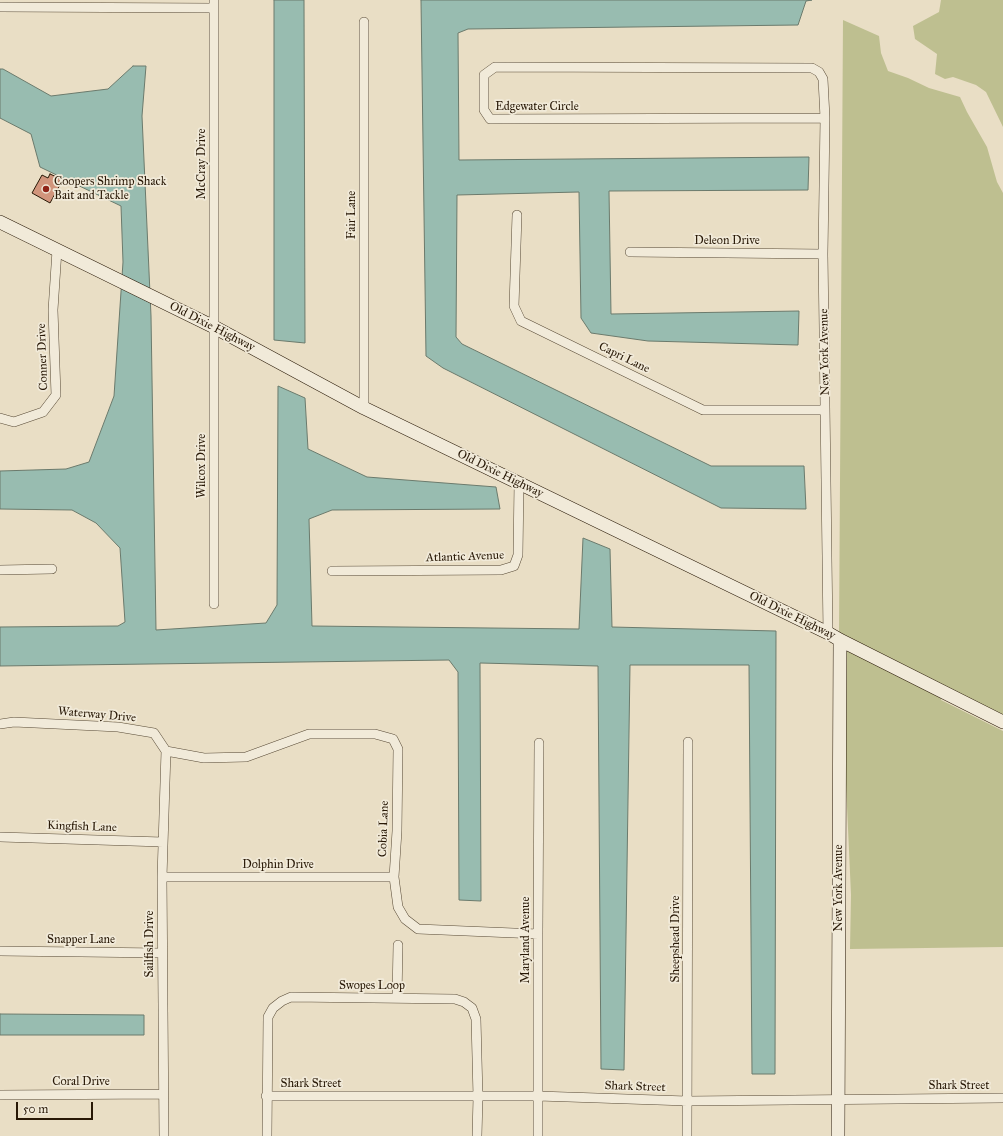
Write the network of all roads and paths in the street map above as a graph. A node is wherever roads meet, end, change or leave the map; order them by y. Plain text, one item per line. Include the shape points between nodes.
1 (18, 3) edge
2 (214, 4) edge
3 (0, 7) edge
4 (364, 22) dead end
5 (820, 72) joint
6 (825, 118) junction
7 (517, 215) dead end
8 (0, 222) edge
9 (58, 250) junction
10 (630, 252) dead end
11 (823, 254) junction
12 (214, 327) junction
13 (364, 408) junction
14 (826, 410) junction
15 (0, 418) edge
16 (519, 483) junction
17 (52, 569) dead end
18 (0, 570) edge
19 (332, 571) dead end
20 (214, 604) dead end
21 (828, 633) junction
22 (840, 640) junction
23 (1003, 722) edge
24 (0, 724) edge
25 (688, 742) dead end
26 (539, 743) dead end
27 (166, 751) junction
28 (0, 837) edge
29 (163, 842) junction
30 (162, 877) junction
31 (394, 877) junction
32 (538, 934) junction
33 (398, 945) dead end
34 (0, 951) edge
35 (162, 953) junction
36 (397, 998) junction
37 (163, 1094) junction
38 (0, 1095) edge
39 (266, 1096) junction
40 (538, 1096) junction
41 (478, 1097) junction
42 (1003, 1098) edge
43 (838, 1099) junction
44 (687, 1101) junction
45 (164, 1136) edge
46 (267, 1136) edge
47 (476, 1136) edge
48 (538, 1136) edge
49 (687, 1136) edge
50 (838, 1136) edge

1 - 2 street
1 - 3 street
2 - 12 street, McCray Drive
4 - 13 street, Fair Lane
5 - 6 street, New York Avenue via 823,79
5 - 6 street, Edgewater Circle via 812,68 494,68 484,75 484,110 490,119
6 - 11 street, New York Avenue
7 - 14 street, Capri Lane via 514,306 521,321 703,410
8 - 9 street, Old Dixie Highway
9 - 12 street, Old Dixie Highway
9 - 15 street, Conner Drive via 53,310 56,395 43,412 14,422
10 - 11 street, Deleon Drive
11 - 14 street, New York Avenue
12 - 13 street, Old Dixie Highway
12 - 20 street, Wilcox Drive
13 - 16 street, Old Dixie Highway
14 - 21 street, New York Avenue
16 - 19 street, Atlantic Avenue via 518,555 514,566 500,570
16 - 21 street, Old Dixie Highway
17 - 18 street
21 - 22 street, Old Dixie Highway
22 - 23 street, Old Dixie Highway
22 - 43 street, New York Avenue
24 - 27 street, Waterway Drive via 14,722 118,727 154,733
25 - 44 street, Sheepshead Drive
26 - 32 street, Maryland Avenue
27 - 29 street, Sailfish Drive
27 - 31 street, Cobia Lane via 204,758 246,757 309,734 375,734 393,739 398,749
28 - 29 street, Kingfish Lane
29 - 30 street, Sailfish Drive
30 - 31 street, Dolphin Drive
30 - 35 street, Sailfish Drive
31 - 32 street, Cobia Lane via 398,907 405,919 418,929
32 - 40 street, Maryland Avenue
33 - 36 street
34 - 35 street, Snapper Lane
35 - 37 street, Sailfish Drive
36 - 39 street, Swopes Loop via 291,997 282,1000 268,1017
36 - 41 street, Swopes Loop via 455,999 472,1008 476,1019
37 - 38 street, Coral Drive
37 - 45 street, Sailfish Drive
39 - 41 street, Shark Street
39 - 46 street, Swopes Loop
40 - 41 street, Shark Street
40 - 44 street, Shark Street
40 - 48 street, Maryland Avenue
41 - 47 street, Swopes Loop
42 - 43 street, Shark Street
43 - 44 street, Shark Street
43 - 50 street, New York Avenue
44 - 49 street, Sheepshead Drive

